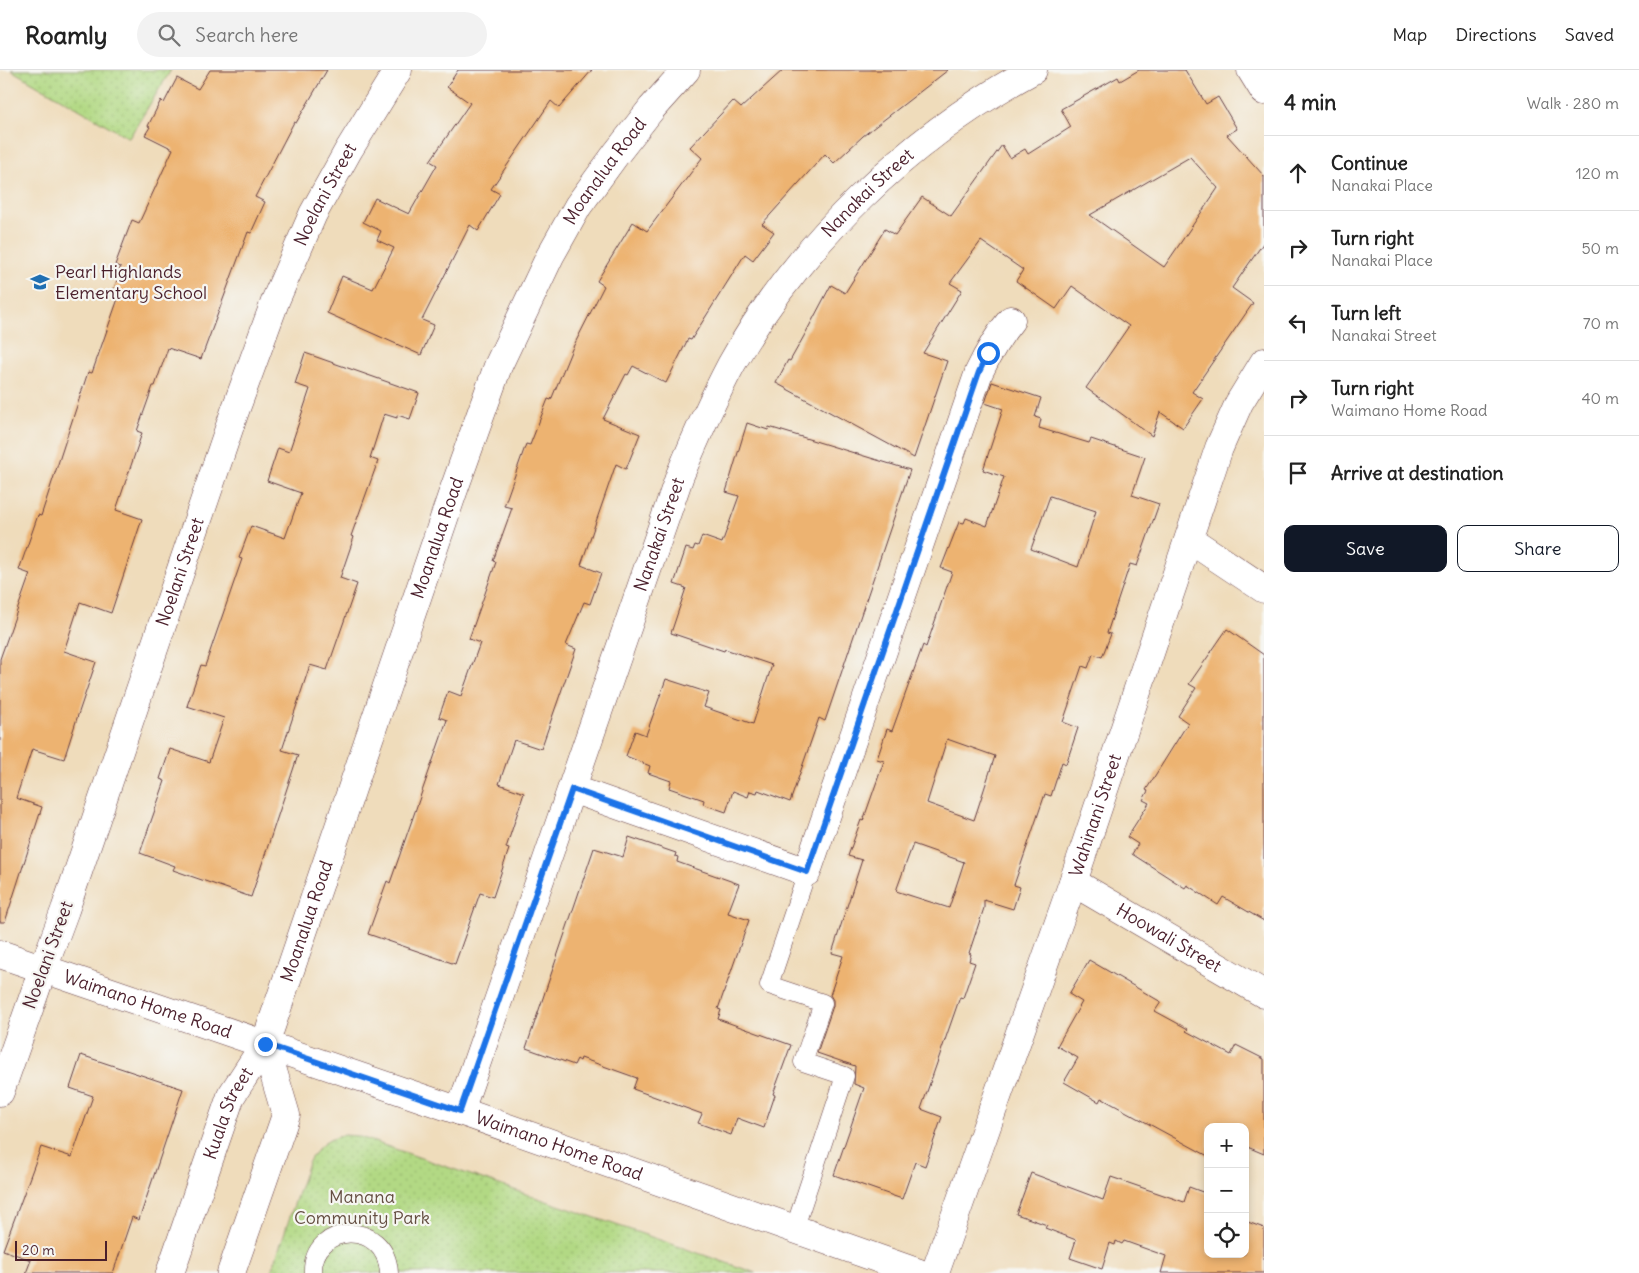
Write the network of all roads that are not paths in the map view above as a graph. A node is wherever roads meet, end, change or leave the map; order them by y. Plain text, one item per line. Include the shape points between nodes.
1 (398, 70) edge
2 (686, 70) edge
3 (1033, 70) edge
4 (1251, 70) edge
5 (1264, 91) edge
6 (1012, 320) dead end
7 (1264, 362) edge
8 (1188, 539) junction
9 (1264, 589) edge
10 (572, 789) junction
11 (807, 872) junction
12 (1073, 882) junction
13 (0, 954) edge
14 (43, 969) junction
15 (1264, 994) edge
16 (265, 1044) junction
17 (0, 1092) edge
18 (460, 1111) junction
19 (794, 1230) junction
20 (170, 1273) edge
21 (231, 1273) edge
22 (313, 1273) edge
23 (389, 1273) edge
24 (919, 1273) edge
25 (935, 1273) edge

1 - 14 street, Noelani Street via 313,214 276,299
2 - 16 street, Moanalua Road via 652,108 578,206 550,256 498,366
3 - 10 street, Nanakai Street via 980,101 895,166 852,205 771,303 732,364 704,417 680,475
4 - 5 street
6 - 11 street via 998,336 979,372
7 - 8 street, Wahinani Street via 1239,403 1219,448
8 - 9 street
8 - 12 street, Wahinani Street
10 - 11 street
10 - 18 street, Nanakai Street
11 - 19 lane via 769,985 823,1003 803,1062 845,1076
12 - 15 street, Hoowali Street
12 - 25 street, Wahinani Street
13 - 14 street, Waimano Home Road
14 - 16 street, Waimano Home Road
14 - 17 street, Noelani Street
16 - 18 street, Waimano Home Road
16 - 20 street, Kuala Street via 231,1096
16 - 21 street, Kuala Street via 286,1115
18 - 19 street, Waimano Home Road
19 - 24 street, Waimano Home Road
22 - 23 lane via 316,1254 324,1243 349,1233 362,1234 374,1240 383,1250

